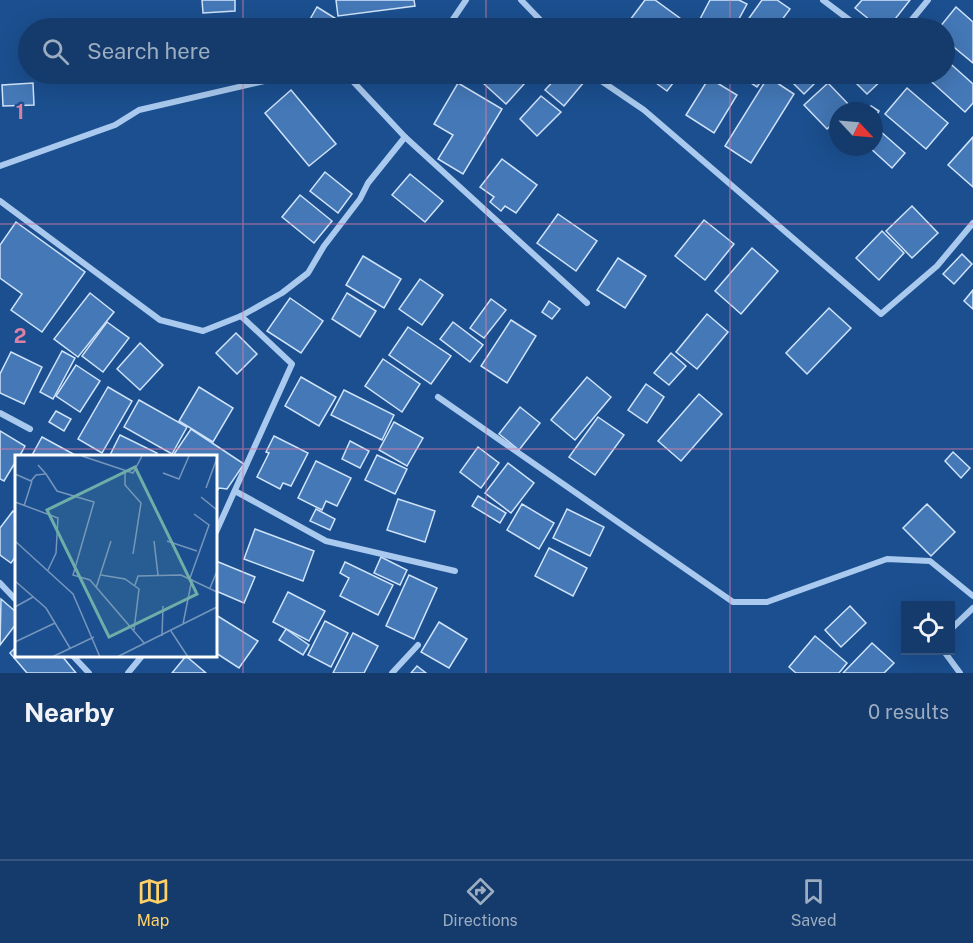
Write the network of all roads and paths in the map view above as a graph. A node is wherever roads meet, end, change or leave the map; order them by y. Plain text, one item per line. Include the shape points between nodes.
1 (466, 0) edge
2 (521, 0) edge
3 (823, 0) edge
4 (928, 0) edge
5 (454, 18) edge
6 (538, 18) edge
7 (847, 18) edge
8 (913, 18) edge
9 (252, 84) edge
10 (355, 84) edge
11 (606, 84) edge
12 (405, 137) junction
13 (0, 166) edge
14 (0, 201) edge
15 (973, 223) edge
16 (587, 303) dead end
17 (241, 316) junction
18 (438, 397) dead end
19 (0, 413) edge
20 (30, 429) dead end
21 (235, 491) junction
22 (218, 528) edge
23 (455, 571) dead end
24 (0, 583) edge
25 (973, 596) edge
26 (15, 599) edge
27 (973, 608) edge
28 (955, 626) edge
29 (418, 645) dead end
30 (946, 655) edge
31 (74, 658) edge
32 (141, 658) edge
33 (89, 673) edge
34 (128, 673) edge
35 (392, 673) edge
36 (960, 673) edge

1 - 5 street
2 - 6 street
3 - 7 street
4 - 8 street
9 - 13 street via 139,110 115,125
10 - 12 street
11 - 15 street via 644,110 881,314 937,266
12 - 16 street
12 - 17 street via 368,183 308,273
14 - 17 street via 160,320 203,331
17 - 21 street via 292,364
18 - 25 street via 733,602 767,602 887,559 930,561
19 - 20 street
21 - 22 street
21 - 23 street via 326,541
24 - 26 street
27 - 28 street
29 - 35 street
30 - 36 street
31 - 33 street
32 - 34 street

